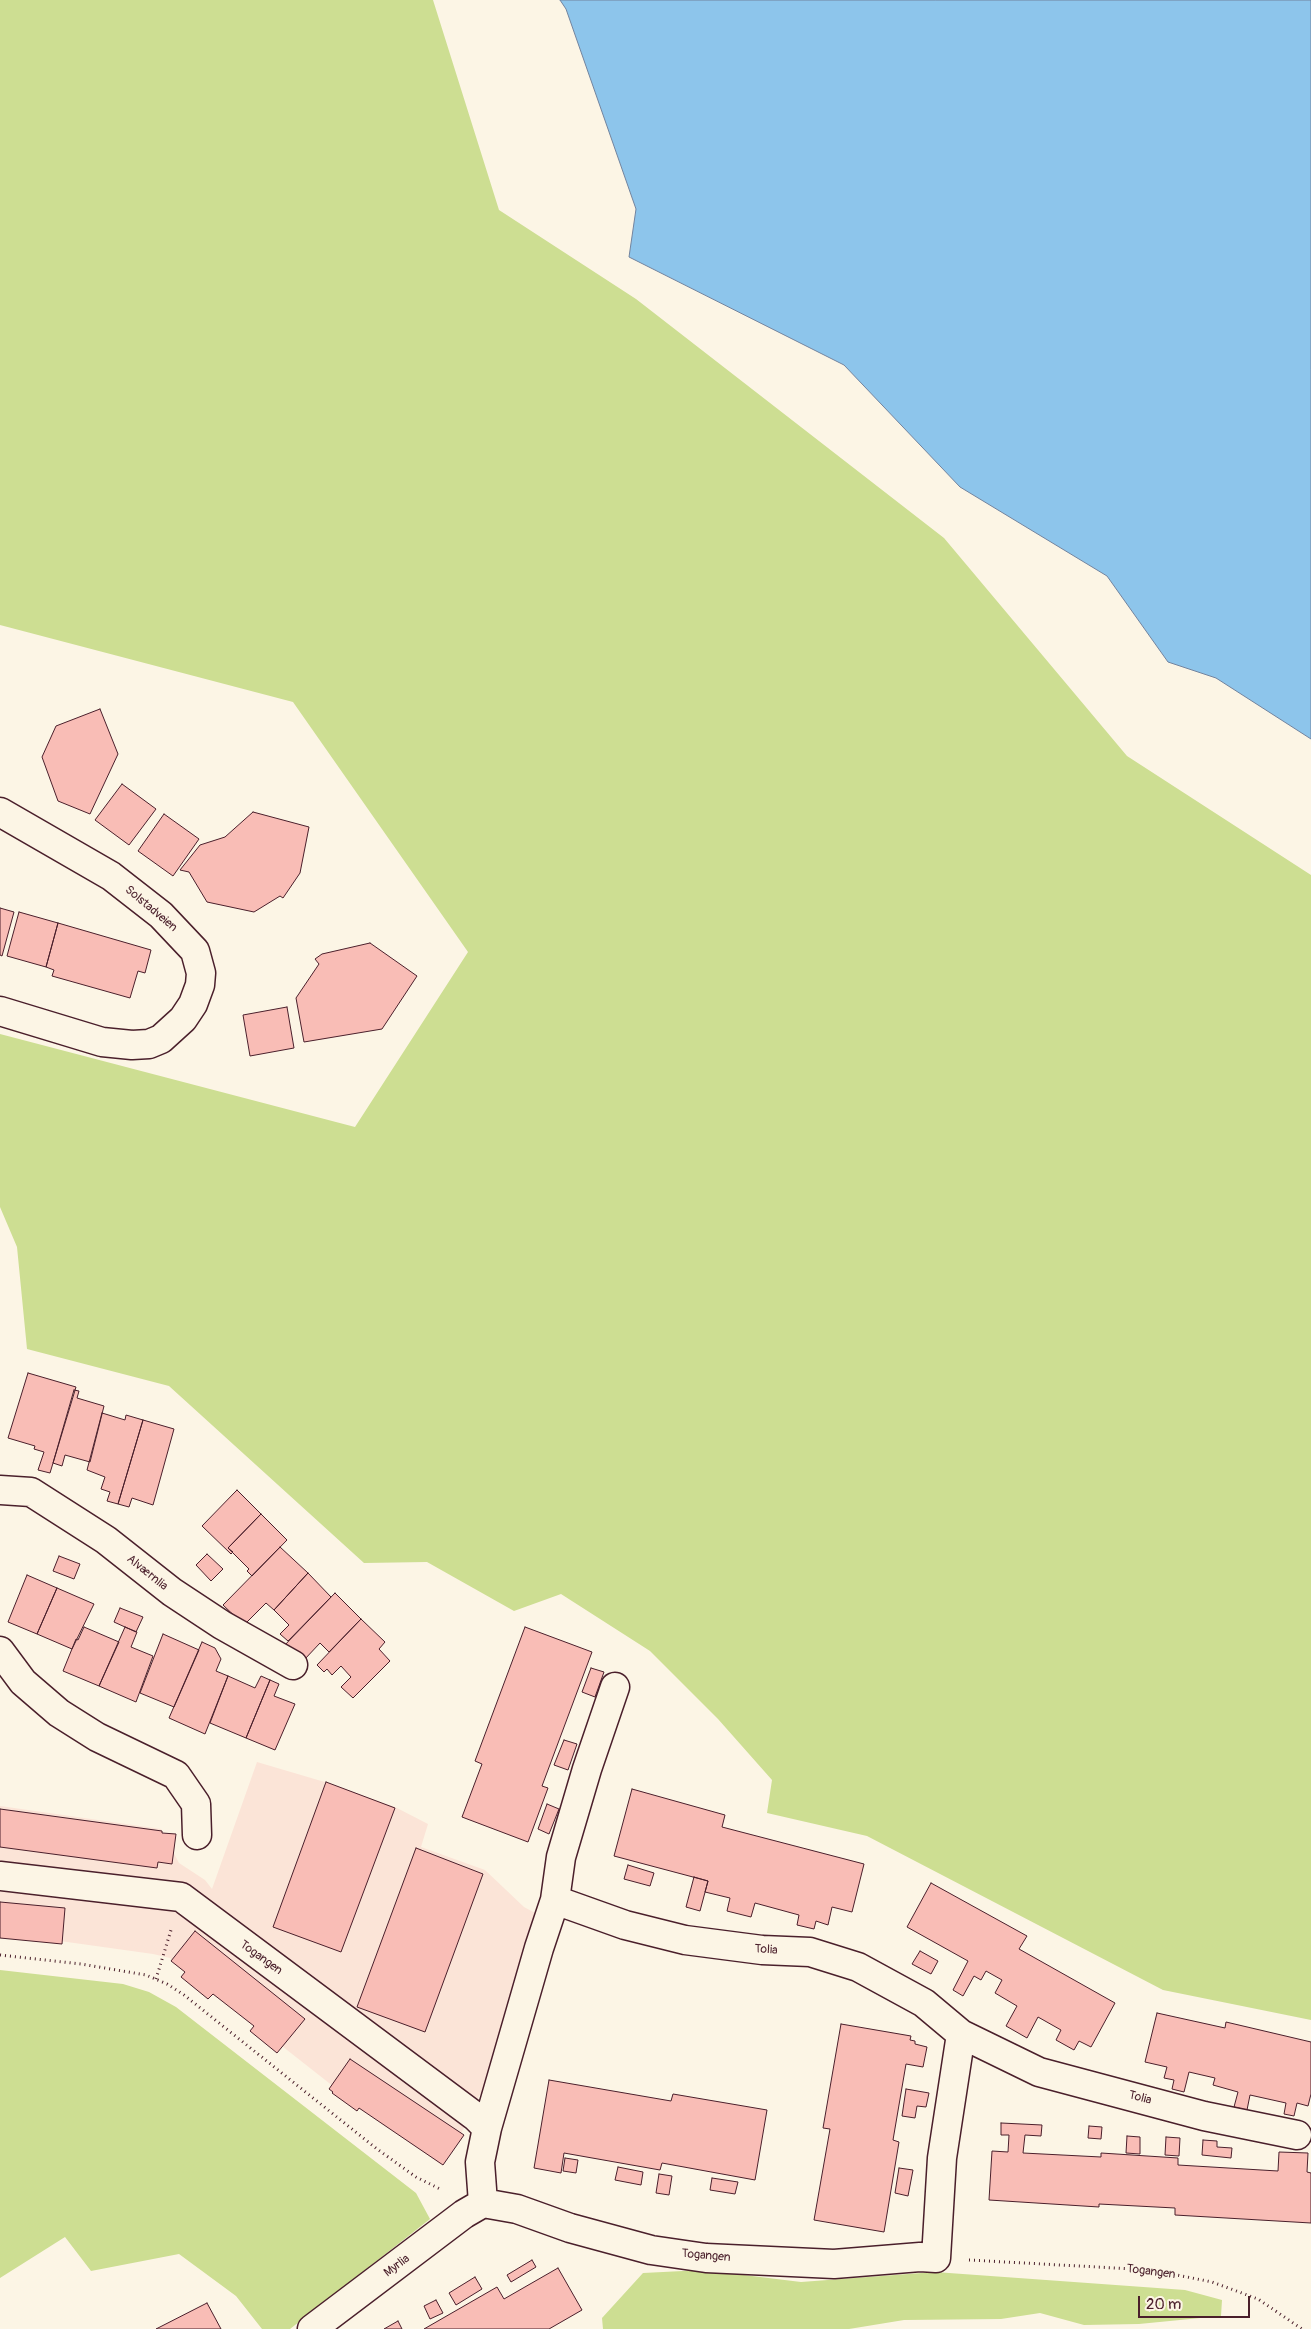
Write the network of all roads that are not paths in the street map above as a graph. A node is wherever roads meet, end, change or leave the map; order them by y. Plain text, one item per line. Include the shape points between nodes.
1 (0, 812) edge
2 (0, 1011) edge
3 (0, 1490) edge
4 (0, 1651) edge
5 (293, 1665) dead end
6 (616, 1687) dead end
7 (197, 1835) dead end
8 (0, 1876) edge
9 (555, 1900) junction
10 (961, 2034) junction
11 (487, 2128) junction
12 (1297, 2135) dead end
13 (483, 2203) junction
14 (312, 2329) edge

1 - 2 street, Solstadveien via 111,876 161,915 195,951 200,963 200,985 183,1019 161,1039 149,1044 102,1042
3 - 5 street, Alværnlia via 31,1492 106,1540 180,1598
4 - 7 street via 23,1682 59,1713 97,1737 176,1776 196,1804
6 - 9 street via 561,1857
8 - 11 street, Togangen via 181,1897
9 - 10 street, Tolia via 624,1925 685,1940 762,1950 810,1952 858,1966 924,2003
9 - 11 street
10 - 12 street, Tolia via 1039,2072 1204,2116
10 - 13 street, Togangen via 942,2158 936,2258 920,2256 834,2264 706,2258 651,2250 570,2228 517,2209
11 - 13 street via 480,2162
13 - 14 street, Myrlia

